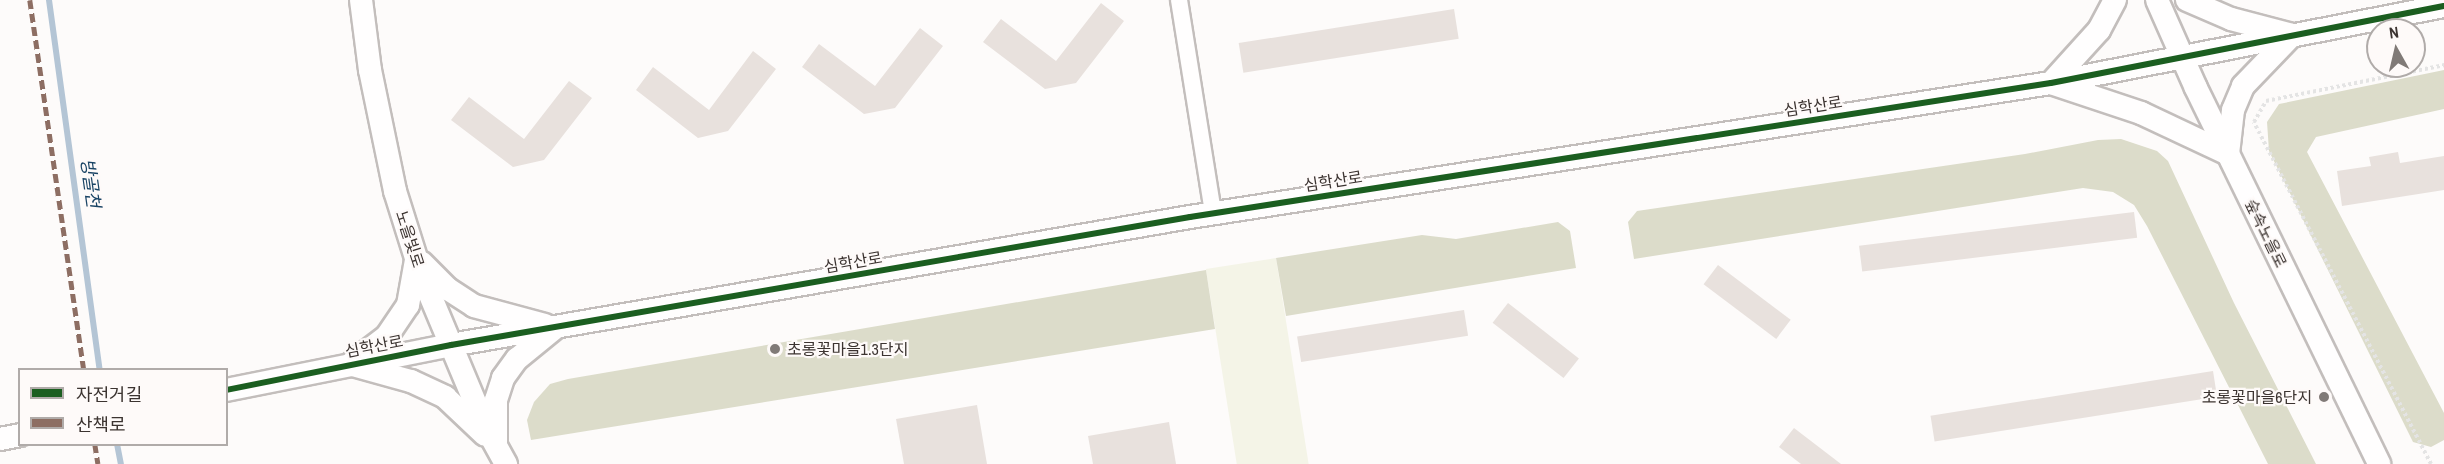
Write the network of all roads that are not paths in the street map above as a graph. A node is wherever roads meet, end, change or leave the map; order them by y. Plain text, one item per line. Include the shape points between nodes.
1 (361, 0) edge
2 (1179, 0) edge
3 (2115, 0) edge
4 (2157, 0) edge
5 (2187, 0) edge
6 (2444, 6) edge
7 (2292, 34) junction
8 (2181, 55) junction
9 (2051, 83) junction
10 (2228, 154) junction
11 (1214, 213) junction
12 (416, 258) junction
13 (555, 328) junction
14 (451, 345) junction
15 (349, 365) junction
16 (228, 390) edge
17 (18, 435) edge
18 (0, 439) edge
19 (501, 455) edge
20 (2379, 464) edge

1 - 12 street, 노을빛로 via 370,70 395,191
2 - 11 street
3 - 9 street via 2099,30
4 - 8 street, 숲속노을로
5 - 7 street via 2231,19
6 - 7 street, 심학산로
7 - 8 street, 심학산로
7 - 10 street via 2243,86 2233,110
8 - 9 street, 심학산로
8 - 10 street, 숲속노을로
9 - 10 street via 2141,113
9 - 11 street, 심학산로
10 - 20 street, 숲속노을로
11 - 13 street, 심학산로
12 - 13 street via 448,289 474,306
12 - 14 street, 노을빛로
12 - 15 street via 408,305 387,336
13 - 14 street, 심학산로
13 - 19 street via 503,378 496,400
14 - 15 street, 심학산로
14 - 19 street, 노을빛로
15 - 16 street, 심학산로
15 - 19 street via 411,381 446,397
17 - 18 street

